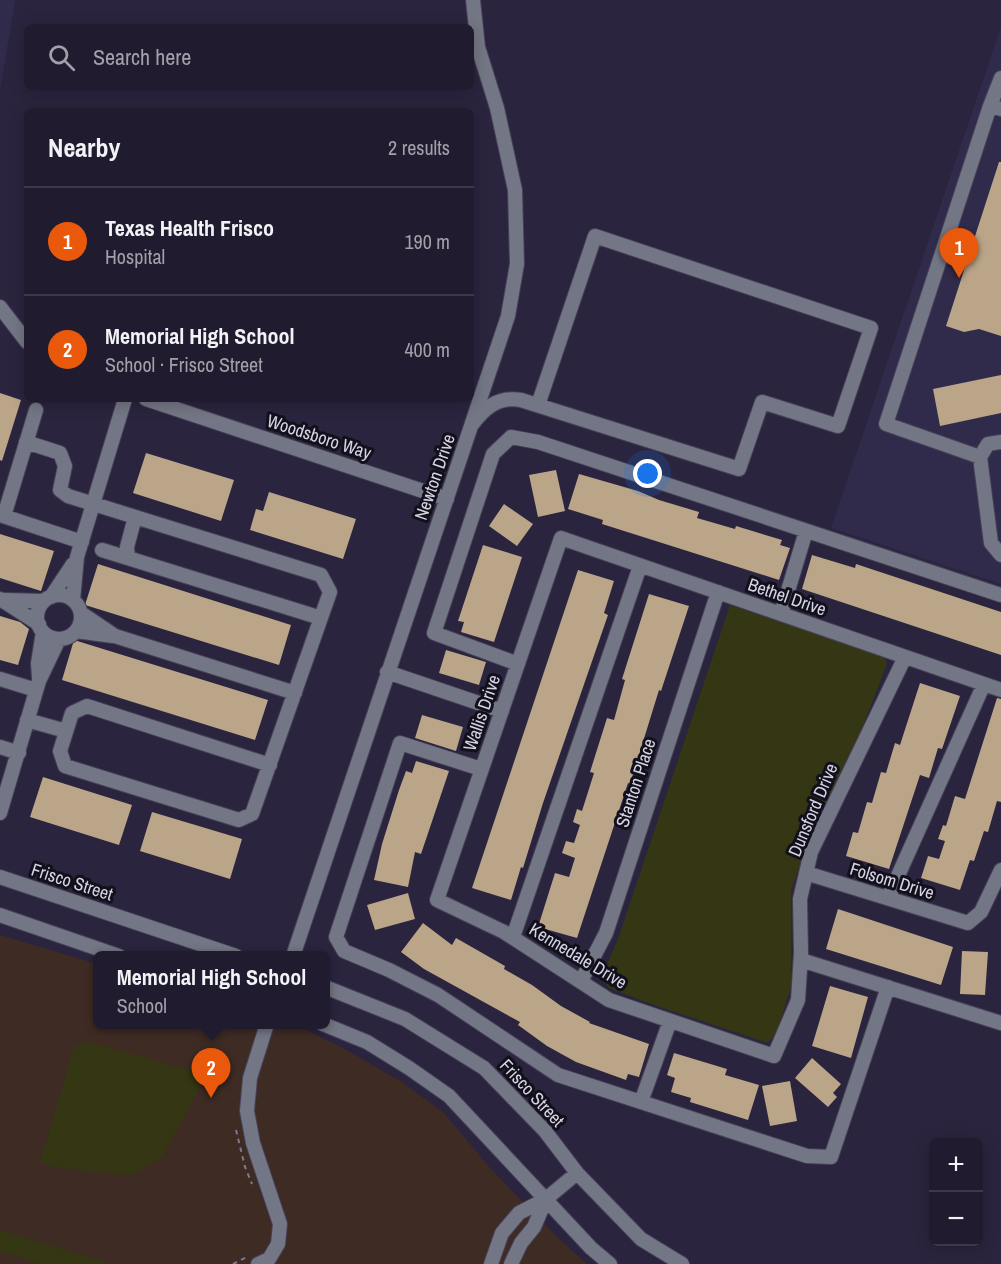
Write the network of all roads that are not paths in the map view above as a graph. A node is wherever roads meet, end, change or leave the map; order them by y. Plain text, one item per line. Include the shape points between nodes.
1 (473, 0) edge
2 (1001, 78) edge
3 (995, 107) edge
4 (0, 307) edge
5 (24, 338) edge
6 (124, 402) edge
7 (155, 402) edge
8 (538, 405) junction
9 (36, 410) dead end
10 (471, 426) junction
11 (26, 442) junction
12 (1001, 442) edge
13 (980, 457) junction
14 (447, 499) junction
15 (93, 505) junction
16 (2, 516) edge
17 (135, 517) junction
18 (806, 531) junction
19 (561, 538) joint
20 (82, 542) junction
21 (102, 550) dead end
22 (1001, 555) edge
23 (77, 557) junction
24 (128, 558) junction
25 (640, 566) junction
26 (718, 592) junction
27 (1001, 595) edge
28 (1, 599) edge
29 (48, 599) junction
30 (73, 600) junction
31 (81, 613) junction
32 (781, 614) junction
33 (321, 618) junction
34 (41, 628) junction
35 (76, 631) junction
36 (116, 636) junction
37 (59, 639) junction
38 (905, 657) junction
39 (518, 663) junction
40 (387, 672) junction
41 (0, 679) edge
42 (984, 684) junction
43 (37, 685) junction
44 (1001, 690) edge
45 (295, 693) junction
46 (502, 711) junction
47 (27, 720) junction
48 (66, 731) junction
49 (0, 747) edge
50 (18, 753) junction
51 (270, 765) junction
52 (481, 769) junction
53 (0, 813) edge
54 (1001, 870) edge
55 (806, 873) junction
56 (0, 877) edge
57 (888, 898) junction
58 (437, 900) joint
59 (0, 915) edge
60 (513, 938) junction
61 (104, 951) edge
62 (221, 951) edge
63 (295, 951) edge
64 (801, 960) junction
65 (581, 981) junction
66 (888, 987) junction
67 (330, 989) edge
68 (670, 1021) junction
69 (1001, 1023) edge
70 (330, 1027) edge
71 (265, 1029) edge
72 (774, 1056) joint
73 (641, 1102) junction
74 (577, 1173) junction
75 (546, 1199) junction
76 (255, 1260) edge
77 (491, 1264) edge
78 (511, 1264) edge
79 (610, 1264) edge
80 (682, 1264) edge

1 - 10 street, Newton Drive via 478,47 497,108 515,190 517,264 508,316
2 - 3 street
3 - 13 street via 886,424
4 - 5 street
6 - 15 street
7 - 14 street, Woodsboro Way
8 - 8 street via 739,469 762,402 838,426 871,328 595,236
8 - 10 street via 513,399 495,403
9 - 11 street
10 - 14 street, Newton Drive
11 - 15 street via 60,453 65,466 60,490
11 - 16 street
12 - 13 street via 988,444
13 - 22 street via 991,543
14 - 40 street, Newton Drive
15 - 17 street
15 - 20 street
16 - 20 street
17 - 24 street
17 - 33 street via 321,575 330,592
18 - 27 street
18 - 32 street
18 - 39 street via 538,442 511,437 493,454 434,633
19 - 25 street, Bethel Drive
19 - 39 street, Wallis Drive
20 - 23 street
21 - 24 street
23 - 29 street
23 - 30 street
24 - 33 street
25 - 26 street, Bethel Drive
25 - 60 street
26 - 32 street, Bethel Drive
26 - 65 street, Stanton Place via 606,933
28 - 29 street
28 - 34 street
29 - 30 street via 58,595
29 - 34 street via 39,609
30 - 31 street
31 - 35 street
31 - 36 street
32 - 38 street, Bethel Drive
33 - 45 street
34 - 37 street
34 - 43 street
35 - 36 street
35 - 37 street
36 - 45 street
37 - 43 street
38 - 42 street, Bethel Drive
38 - 55 street, Dunsford Drive via 811,852
39 - 46 street, Wallis Drive
40 - 46 street
40 - 63 street, Newton Drive
41 - 43 street
42 - 44 street, Bethel Drive
42 - 57 street
43 - 47 street
45 - 51 street
46 - 52 street, Wallis Drive
47 - 48 street
47 - 50 street
48 - 51 street via 72,713 87,706
48 - 51 street via 60,751 65,766 239,820 252,814
49 - 50 street
50 - 53 street
52 - 58 street, Wallis Drive
52 - 73 street via 400,743 336,937 344,951 438,995 558,1075
54 - 57 street, Folsom Drive via 981,912 968,923
55 - 57 street, Folsom Drive
55 - 64 street, Dunsford Drive via 801,899
56 - 62 street, Frisco Street
58 - 60 street, Kennedale Drive
59 - 61 street
60 - 65 street, Kennedale Drive
64 - 66 street
64 - 72 street, Dunsford Drive via 798,1000
65 - 68 street, Kennedale Drive via 609,1000
66 - 69 street
66 - 73 street via 831,1156 807,1156
67 - 74 street, Frisco Street via 405,1018 484,1068 545,1131
68 - 72 street, Kennedale Drive
68 - 73 street
70 - 75 street via 367,1042 449,1096
71 - 76 street via 250,1078 247,1111 253,1143 280,1224 278,1244 269,1259
74 - 75 street
74 - 80 street, Frisco Street via 641,1239
75 - 77 street via 519,1213 507,1226
75 - 78 street
75 - 79 street

